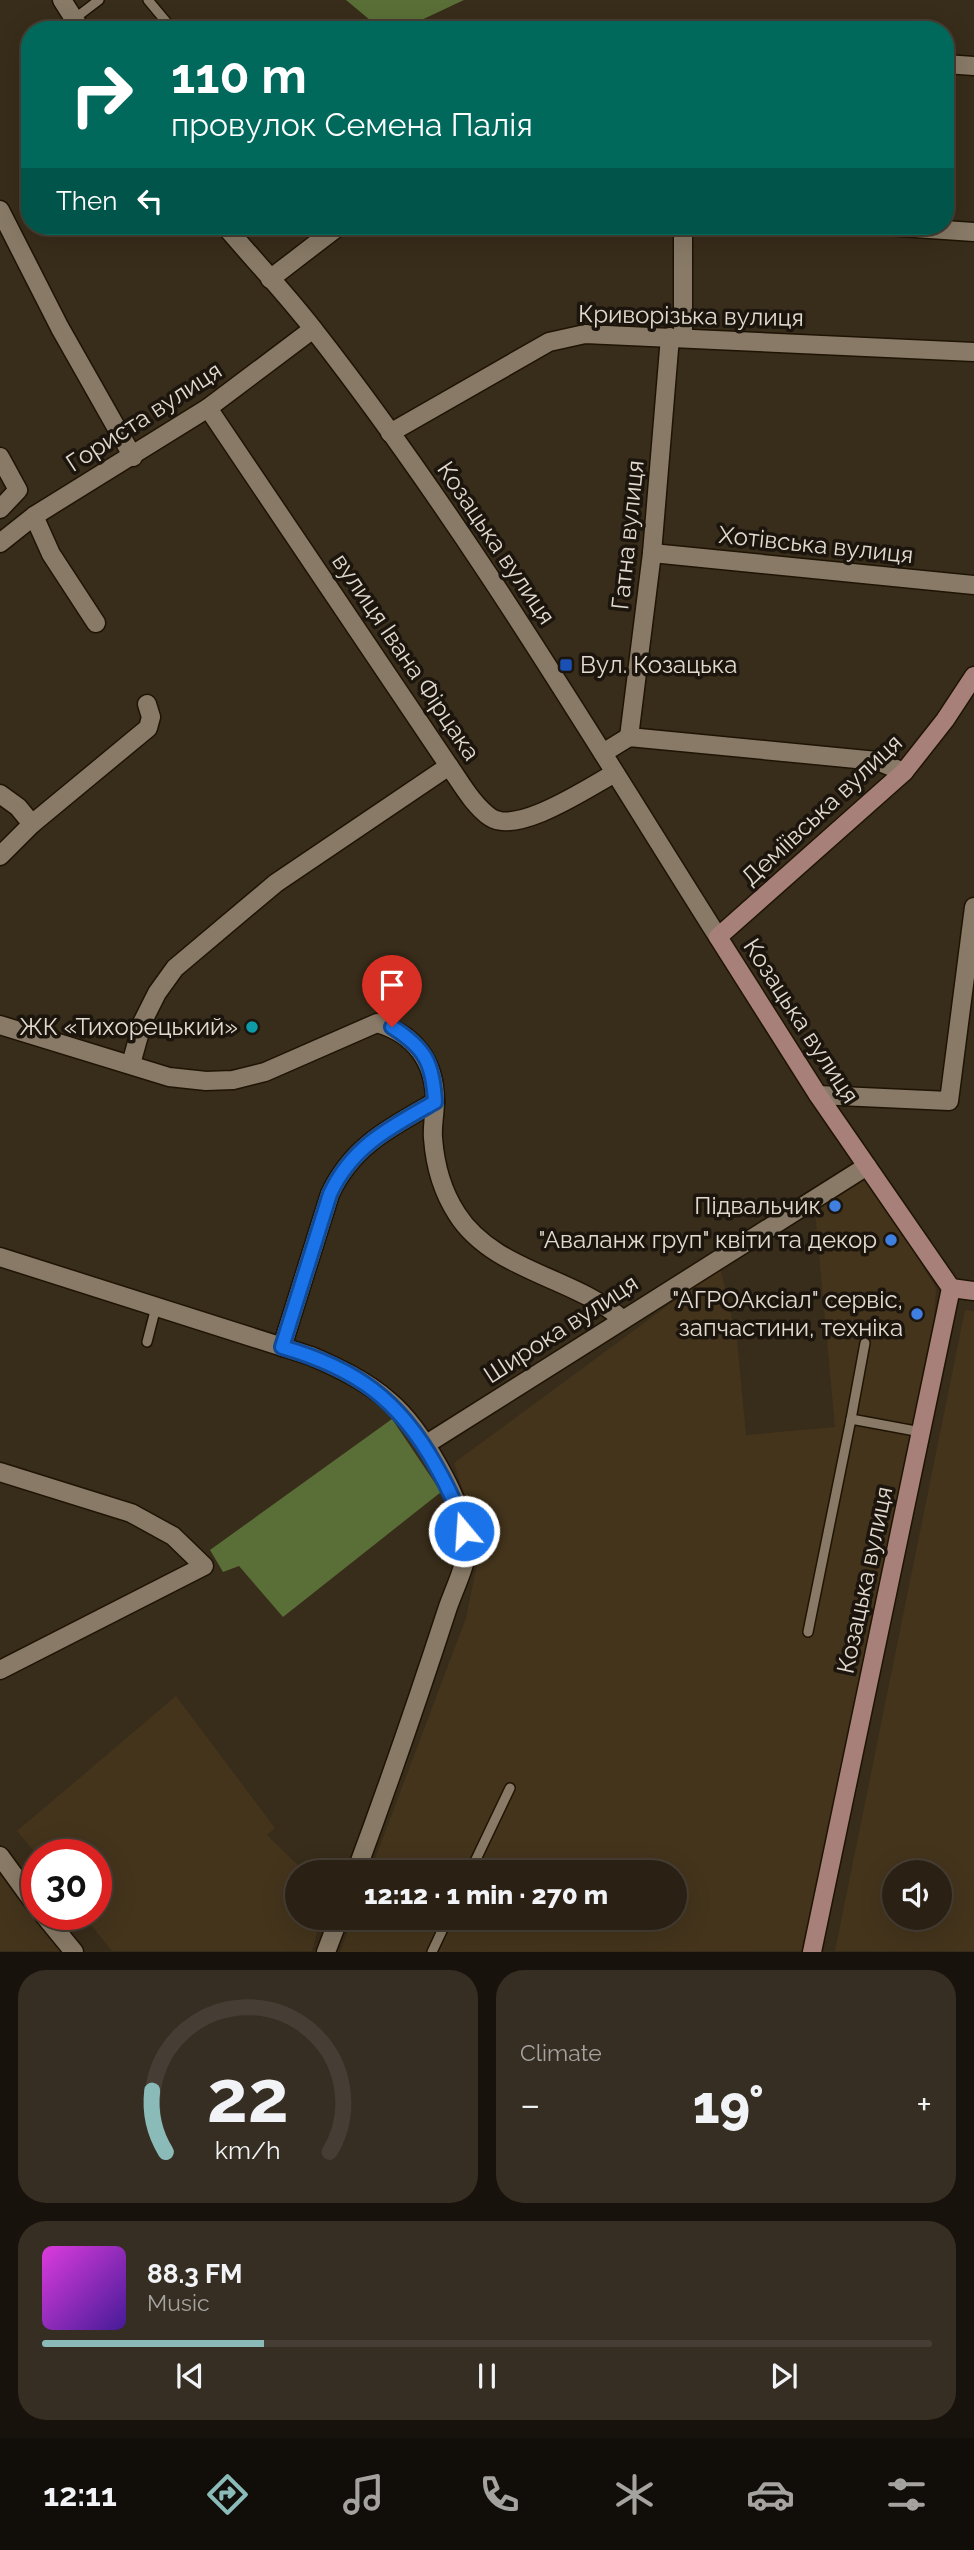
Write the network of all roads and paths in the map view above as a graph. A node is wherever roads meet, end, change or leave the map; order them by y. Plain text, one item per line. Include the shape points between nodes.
1 (62, 0) edge
2 (99, 0) edge
3 (148, 0) edge
4 (76, 21) edge
5 (81, 21) edge
6 (166, 21) edge
7 (954, 65) edge
8 (974, 66) edge
9 (0, 210) edge
10 (954, 231) edge
11 (974, 232) edge
12 (233, 235) edge
13 (323, 235) edge
14 (682, 235) edge
15 (270, 279) junction
16 (313, 329) junction
17 (676, 337) junction
18 (974, 352) edge
19 (208, 408) junction
20 (390, 433) junction
21 (0, 457) edge
22 (133, 457) junction
23 (0, 509) edge
24 (34, 516) junction
25 (0, 543) edge
26 (652, 553) junction
27 (974, 586) edge
28 (96, 623) dead end
29 (974, 677) edge
30 (147, 704) dead end
31 (629, 737) junction
32 (603, 753) junction
33 (449, 766) junction
34 (904, 772) junction
35 (615, 773) junction
36 (0, 794) edge
37 (32, 824) junction
38 (0, 856) edge
39 (974, 907) edge
40 (718, 937) junction
41 (0, 1024) edge
42 (131, 1064) junction
43 (818, 1095) junction
44 (435, 1102) junction
45 (867, 1166) junction
46 (0, 1257) edge
47 (951, 1288) junction
48 (974, 1290) edge
49 (156, 1307) junction
50 (622, 1319) junction
51 (147, 1342) dead end
52 (865, 1343) dead end
53 (282, 1347) junction
54 (850, 1419) junction
55 (921, 1432) junction
56 (425, 1445) junction
57 (0, 1472) edge
58 (808, 1632) dead end
59 (2, 1667) edge
60 (510, 1788) dead end
61 (0, 1856) edge
62 (360, 1860) edge
63 (476, 1860) edge
64 (21, 1885) edge
65 (56, 1930) edge
66 (334, 1930) edge
67 (442, 1930) edge
68 (74, 1951) edge
69 (326, 1951) edge
70 (432, 1951) edge
71 (812, 1951) edge

1 - 4 street
2 - 5 lane
3 - 6 lane
7 - 8 street
9 - 22 street
10 - 11 street
12 - 15 street, Козацька вулиця
13 - 15 street
14 - 17 street, Гатна вулиця
15 - 16 street, Козацька вулиця
16 - 19 street, Гориста вулиця
16 - 20 street, Козацька вулиця
17 - 18 street, Криворізька вулиця
17 - 20 street, Криворізька вулиця via 585,334 549,342
17 - 26 street, Гатна вулиця
19 - 22 street, Гориста вулиця
19 - 33 street, вулиця Івана Фірцака
20 - 32 street, Козацька вулиця via 520,620
21 - 23 street via 18,490
22 - 24 street, Гориста вулиця
24 - 25 street, Гориста вулиця
24 - 28 street via 51,554
26 - 27 street, Хотівська вулиця
26 - 31 street, Гатна вулиця
29 - 34 street, Деміївська вулиця
30 - 37 street via 148,728
31 - 32 street
31 - 34 street via 877,761
32 - 35 street, Козацька вулиця
33 - 35 street, вулиця Івана Фірцака via 478,806 502,823 523,820
33 - 42 street via 276,883 184,960 157,993 143,1021
34 - 40 street, Деміївська вулиця
35 - 40 street, Козацька вулиця
36 - 37 street
37 - 38 street
39 - 43 street via 949,1101
40 - 43 street, Козацька вулиця
41 - 42 street
42 - 44 street via 169,1077 233,1080 265,1072 377,1023 410,1039 427,1057
43 - 45 street, Козацька вулиця
44 - 50 street via 432,1136 438,1175 471,1231 494,1249 591,1297
44 - 53 street via 376,1136 341,1171
45 - 47 street, Козацька вулиця
45 - 50 street, Широка вулиця
46 - 49 street
47 - 48 street
47 - 55 street, Козацька вулиця
49 - 51 lane
49 - 53 street
50 - 56 street, Широка вулиця
52 - 54 lane
53 - 56 street via 366,1382 392,1403
54 - 55 lane
54 - 58 lane
55 - 71 street, Козацька вулиця
56 - 62 street via 450,1491 468,1546 405,1741
57 - 59 street via 131,1513 173,1536 204,1566
60 - 63 lane
61 - 64 street
65 - 68 street
66 - 69 street
67 - 70 lane

